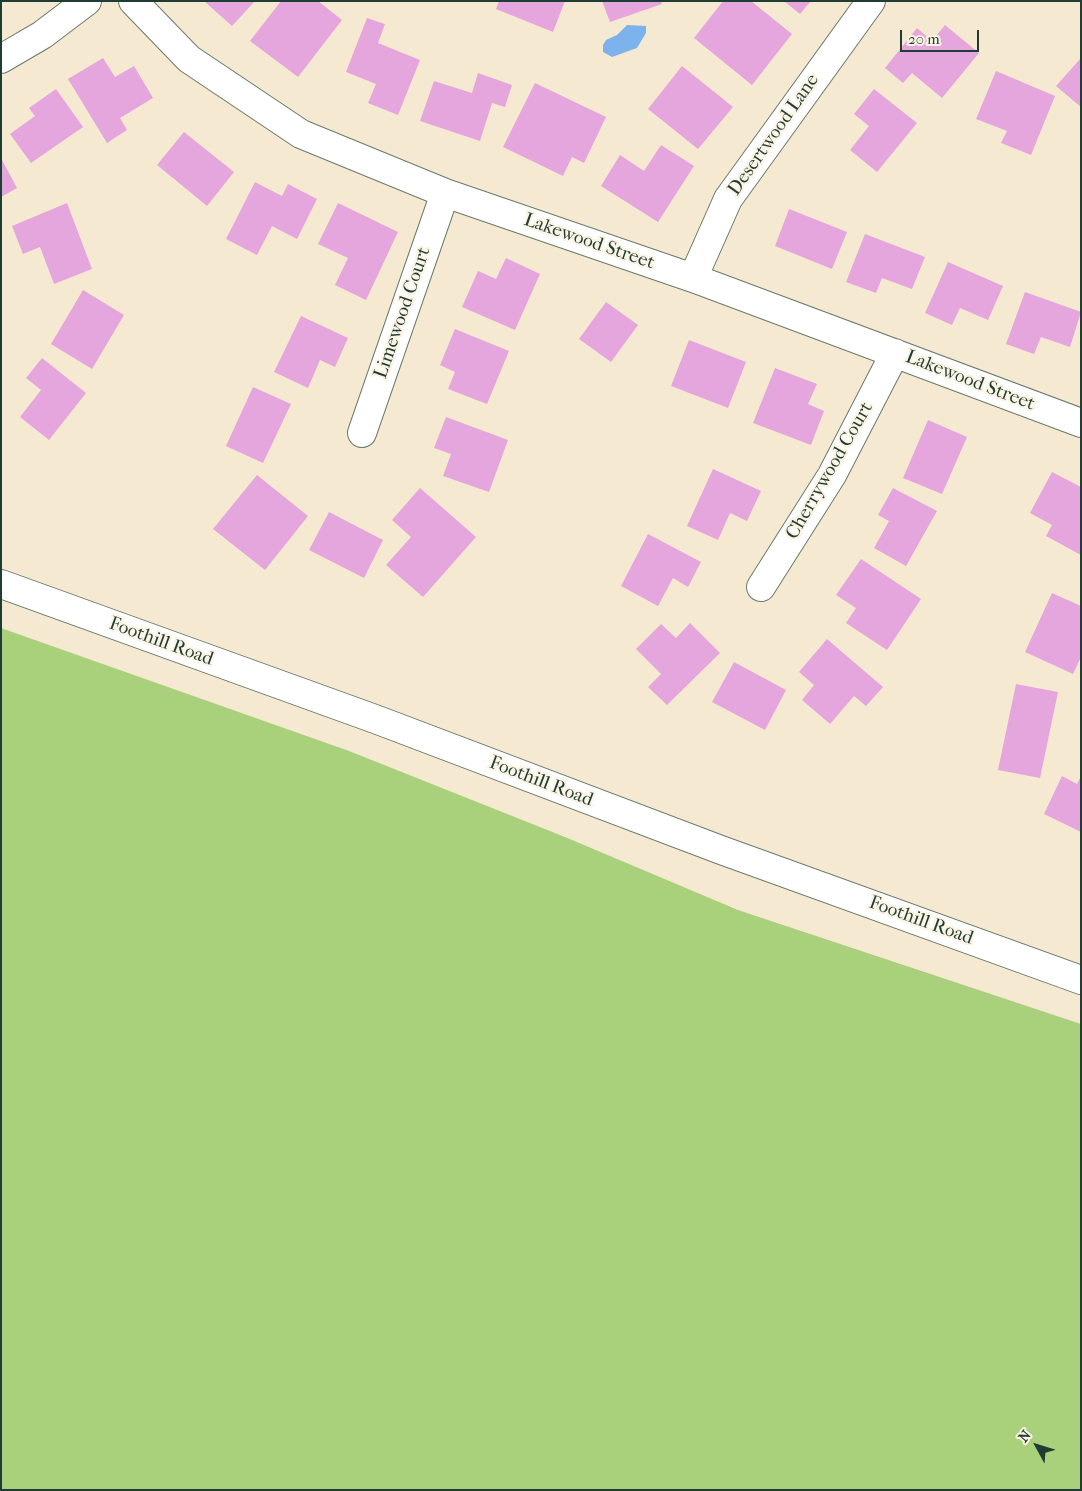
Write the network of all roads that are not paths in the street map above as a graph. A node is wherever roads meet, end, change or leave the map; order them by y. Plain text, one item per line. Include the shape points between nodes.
1 (86, 1) edge
2 (132, 1) edge
3 (872, 1) edge
4 (1, 59) edge
5 (445, 193) junction
6 (693, 278) junction
7 (895, 353) junction
8 (1081, 424) edge
9 (362, 433) dead end
10 (1, 584) edge
11 (761, 587) dead end
12 (1081, 980) edge

1 - 4 street via 42,35
2 - 5 street, Lakewood Street via 189,59 301,134
3 - 6 street, Desertwood Lane via 728,199
5 - 6 street, Lakewood Street
5 - 9 street, Limewood Court
6 - 7 street, Lakewood Street
7 - 8 street, Lakewood Street
7 - 11 street, Cherrywood Court via 832,475
10 - 12 street, Foothill Road

